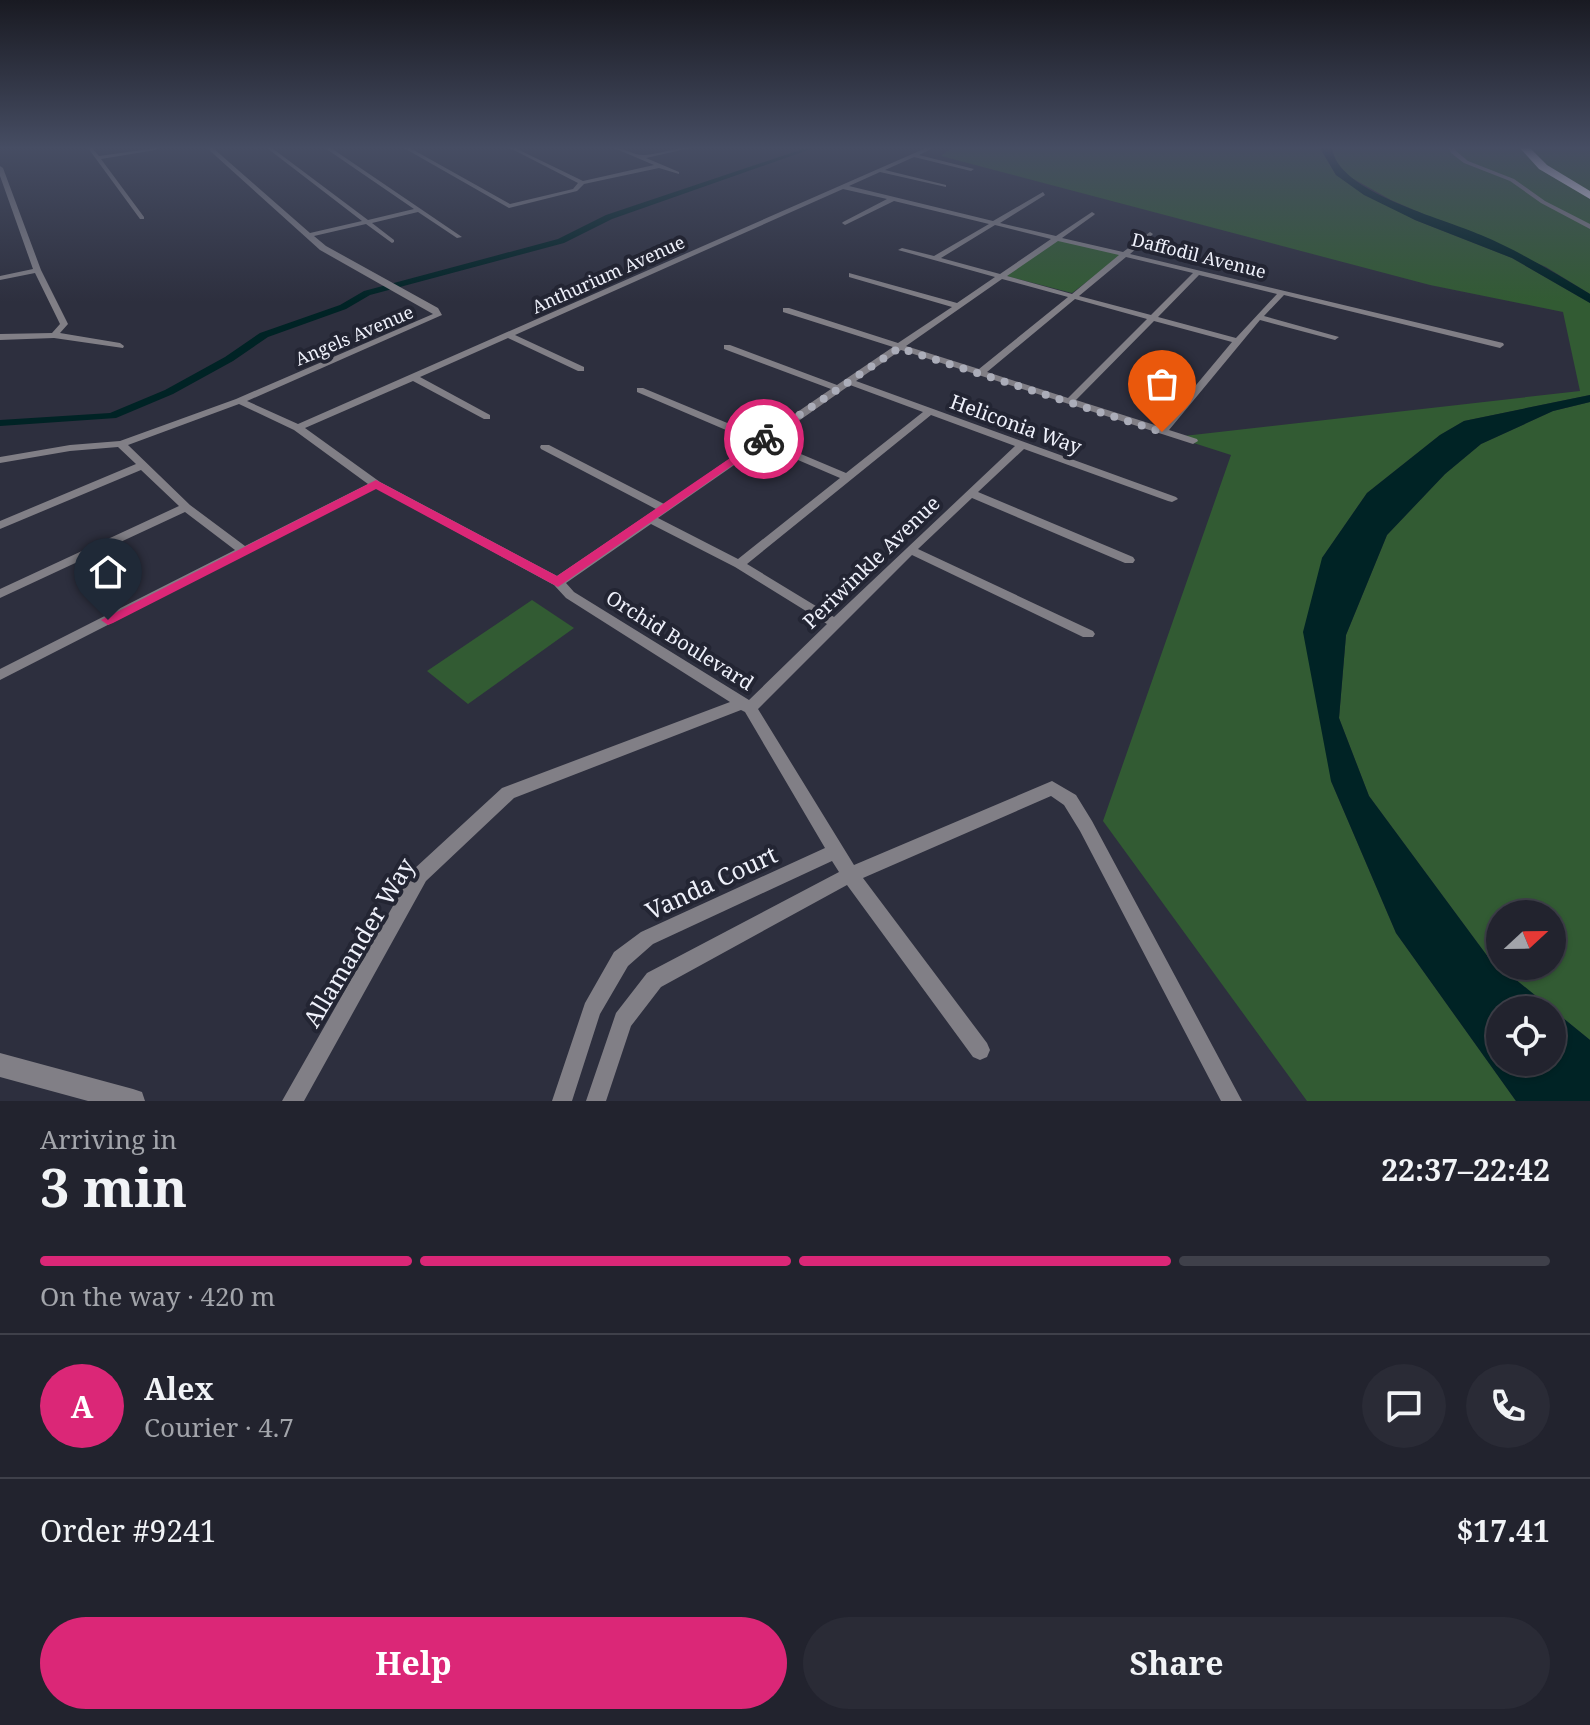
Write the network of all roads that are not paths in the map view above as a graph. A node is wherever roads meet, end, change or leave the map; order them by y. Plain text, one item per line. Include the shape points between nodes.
1 (11, 199) edge
2 (128, 199) edge
3 (270, 199) edge
4 (338, 199) edge
5 (403, 199) edge
6 (495, 199) edge
7 (531, 199) edge
8 (816, 199) edge
9 (892, 199) edge
10 (901, 199) edge
11 (1034, 199) edge
12 (1539, 199) edge
13 (419, 210) junction
14 (1092, 214) dead end
15 (142, 218) dead end
16 (368, 222) junction
17 (845, 223) dead end
18 (996, 223) junction
19 (1590, 227) edge
20 (1150, 234) dead end
21 (311, 235) junction
22 (459, 237) dead end
23 (1058, 238) junction
24 (392, 241) dead end
25 (902, 250) dead end
26 (1128, 254) junction
27 (935, 259) junction
28 (37, 270) junction
29 (1199, 271) junction
30 (852, 275) dead end
31 (1001, 277) junction
32 (0, 278) edge
33 (1283, 292) junction
34 (1075, 297) junction
35 (957, 306) junction
36 (786, 310) dead end
37 (1258, 317) junction
38 (1151, 318) junction
39 (54, 335) junction
40 (509, 335) junction
41 (0, 337) edge
42 (1335, 337) dead end
43 (1238, 341) junction
44 (1500, 345) dead end
45 (120, 346) dead end
46 (727, 347) dead end
47 (899, 348) junction
48 (581, 369) dead end
49 (980, 373) junction
50 (413, 377) junction
51 (844, 386) junction
52 (640, 390) dead end
53 (239, 401) junction
54 (1069, 402) junction
55 (930, 411) junction
56 (487, 417) dead end
57 (298, 428) junction
58 (1162, 432) junction
59 (761, 441) junction
60 (1193, 441) dead end
61 (121, 444) junction
62 (1021, 446) junction
63 (545, 447) dead end
64 (0, 460) edge
65 (141, 466) junction
66 (847, 477) junction
67 (376, 484) junction
68 (972, 494) junction
69 (1172, 499) dead end
70 (186, 507) junction
71 (665, 509) junction
72 (651, 519) junction
73 (0, 525) edge
74 (910, 550) junction
75 (244, 551) junction
76 (1129, 560) dead end
77 (739, 564) junction
78 (558, 582) junction
79 (0, 594) edge
80 (836, 624) junction
81 (1088, 634) dead end
82 (0, 675) edge
83 (746, 706) junction
84 (836, 851) junction
85 (850, 875) junction
86 (980, 1050) dead end
87 (0, 1065) edge
88 (123, 1100) edge
89 (292, 1101) edge
90 (562, 1101) edge
91 (596, 1101) edge
92 (1232, 1101) edge

1 - 28 street
2 - 15 street
3 - 21 street, Angels Avenue
4 - 16 street
5 - 13 street
6 - 7 street via 505,205
8 - 40 street, Anthurium Avenue
9 - 17 street
10 - 18 street, Daffodil Avenue
11 - 18 street
12 - 19 street
13 - 16 street
13 - 22 street
14 - 23 street
16 - 21 street
16 - 24 street
18 - 23 street, Daffodil Avenue
18 - 27 street
20 - 26 street
21 - 53 street, Angels Avenue via 323,248 438,315
23 - 26 street, Daffodil Avenue
23 - 31 street
25 - 27 street
26 - 29 street, Daffodil Avenue
26 - 34 street
27 - 31 street
28 - 32 street
28 - 39 street via 64,324
29 - 33 street, Daffodil Avenue
29 - 38 street
30 - 35 street
31 - 34 street
31 - 35 street
33 - 37 street
33 - 44 street, Daffodil Avenue
34 - 38 street
34 - 49 street
35 - 47 street
36 - 47 street
37 - 42 street
37 - 43 street
38 - 43 street
38 - 54 street
39 - 41 street
39 - 45 street
40 - 48 street
40 - 50 street, Anthurium Avenue
43 - 58 street
46 - 51 street, Heliconia Way
47 - 49 street
47 - 51 street
49 - 54 street
50 - 56 street
50 - 57 street, Anthurium Avenue
51 - 55 street, Heliconia Way
51 - 59 street
52 - 59 street
53 - 57 street, Orchid Boulevard
53 - 61 street
54 - 58 street
55 - 62 street, Heliconia Way
55 - 66 street
57 - 67 street, Orchid Boulevard
58 - 60 street
59 - 66 street
59 - 71 street
61 - 64 street
61 - 65 street
62 - 68 street, Periwinkle Avenue
62 - 69 street, Heliconia Way
63 - 71 street
65 - 70 street
65 - 73 street
66 - 77 street
67 - 75 street
67 - 78 street, Orchid Boulevard
68 - 74 street, Periwinkle Avenue
68 - 76 street
70 - 75 street
70 - 79 street
71 - 72 street
72 - 77 street
72 - 78 street
74 - 80 street, Periwinkle Avenue
74 - 81 street
75 - 82 street
77 - 80 street
78 - 83 street, Orchid Boulevard via 570,595
80 - 83 street, Periwinkle Avenue
83 - 84 street, Orchid Boulevard
83 - 89 street, Allamander Way via 508,793 420,875
84 - 85 street, Orchid Boulevard
84 - 90 street, Vanda Court via 647,938 621,959 592,1010
85 - 86 street, Orchid Boulevard
85 - 91 street via 654,980 623,1020
85 - 92 street via 1052,788 1070,800 1086,826
87 - 88 street

